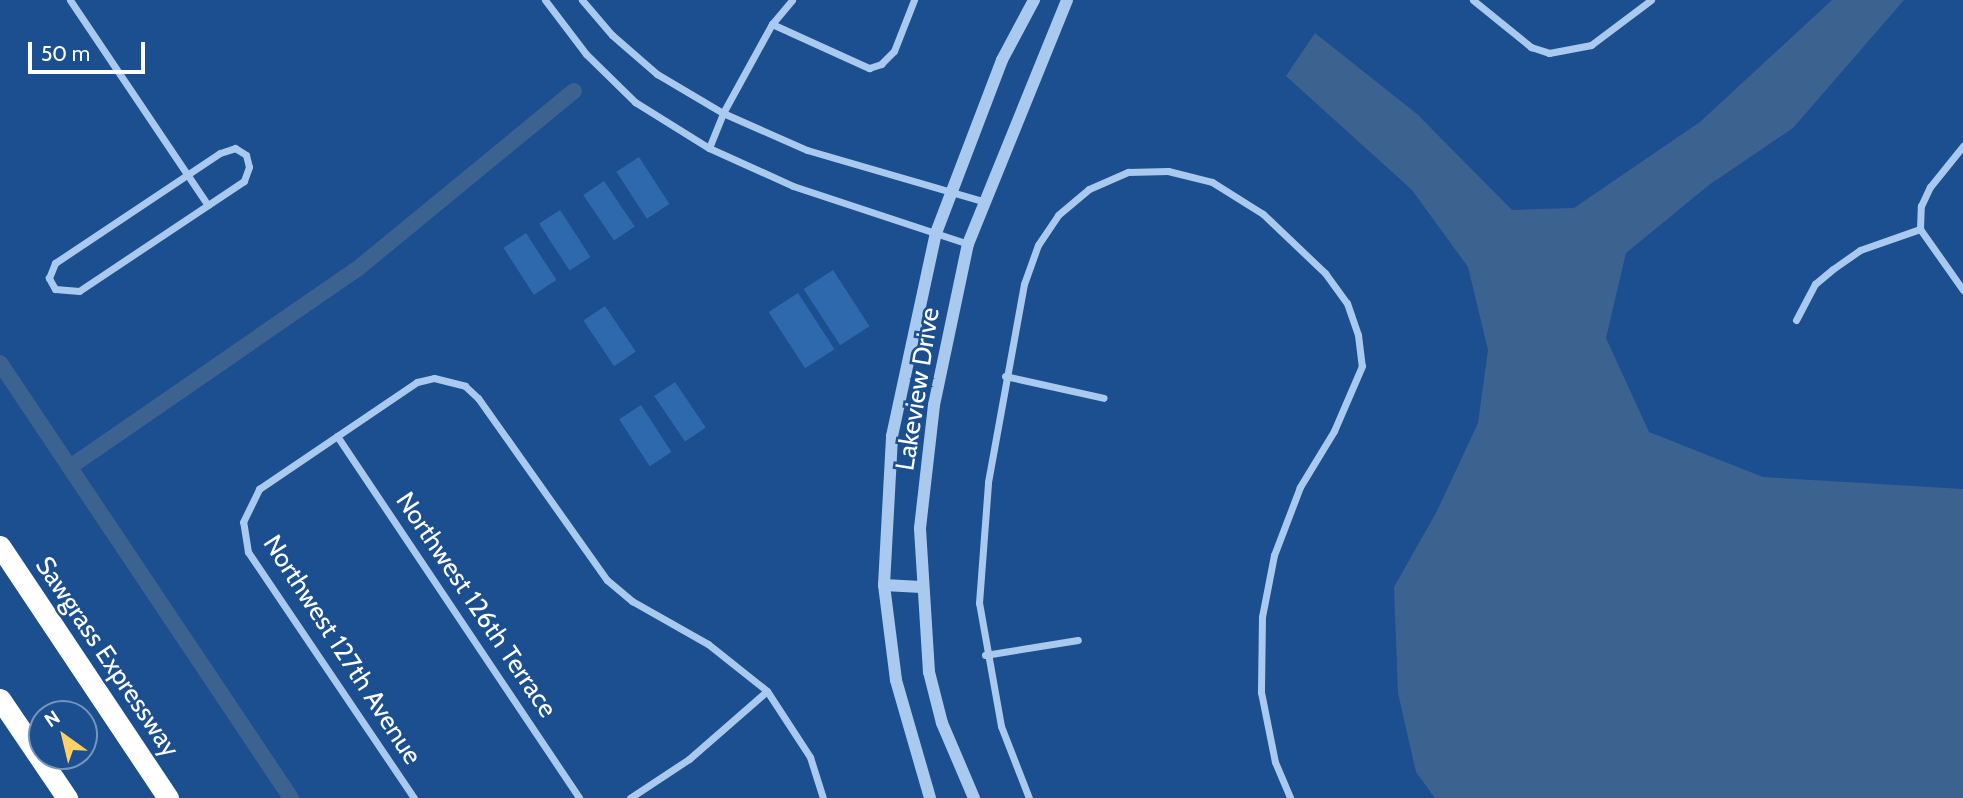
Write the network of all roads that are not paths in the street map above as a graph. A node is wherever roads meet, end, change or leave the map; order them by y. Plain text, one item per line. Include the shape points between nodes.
1 (70, 0) edge
2 (545, 0) edge
3 (582, 0) edge
4 (792, 0) edge
5 (914, 0) edge
6 (1034, 0) edge
7 (1067, 0) edge
8 (1473, 0) edge
9 (1651, 0) edge
10 (772, 24) junction
11 (723, 113) junction
12 (1963, 146) edge
13 (709, 148) junction
14 (188, 175) junction
15 (950, 192) junction
16 (982, 201) junction
17 (208, 205) junction
18 (1920, 229) junction
19 (936, 233) junction
20 (968, 244) junction
21 (1963, 290) edge
22 (1796, 320) dead end
23 (1005, 376) junction
24 (1104, 398) dead end
25 (337, 436) junction
26 (0, 546) edge
27 (884, 585) junction
28 (921, 587) junction
29 (1077, 640) dead end
30 (985, 655) junction
31 (767, 691) junction
32 (0, 699) edge
33 (67, 798) edge
34 (168, 798) edge
35 (414, 798) edge
36 (579, 798) edge
37 (629, 798) edge
38 (823, 798) edge
39 (930, 798) edge
40 (974, 798) edge
41 (1029, 798) edge
42 (1290, 798) edge

1 - 14 street
2 - 13 street via 586,54 635,102
3 - 11 street via 611,35 657,74
4 - 10 street
5 - 10 street via 894,51 869,68
6 - 15 street, Lakeview Drive via 1002,60
7 - 16 street, Lakeview Drive
8 - 9 street via 1531,47 1549,53 1591,46
10 - 11 street
11 - 13 street
11 - 15 street via 807,150
12 - 18 street via 1930,187 1921,206
13 - 19 street via 793,186
14 - 17 street
14 - 17 street via 220,153 235,148 246,155 249,167 244,181
14 - 17 street via 55,263 49,278 55,289 79,291
15 - 16 street
15 - 19 street, Lakeview Drive
16 - 20 street, Lakeview Drive
18 - 21 street
18 - 22 street via 1860,250 1815,284
19 - 20 street
19 - 27 street, Lakeview Drive via 892,436
20 - 28 street, Lakeview Drive via 934,405 920,528
23 - 24 street
23 - 30 street via 988,482 979,603
23 - 42 street via 1038,245 1058,215 1128,172 1168,171 1212,182 1263,214 1325,273 1348,303 1362,366 1334,431 1300,488 1274,555 1262,617 1261,692 1275,762
25 - 31 street via 417,382 452,380 478,398 607,580 660,619 708,644
25 - 35 street, Northwest 127th Avenue via 259,489 243,522 248,552
25 - 36 street, Northwest 126th Terrace
26 - 34 highway, Sawgrass Expressway
27 - 28 street
27 - 39 street, Lakeview Drive via 896,680
28 - 40 street, Lakeview Drive via 929,672 942,723
29 - 30 street
30 - 41 street via 1001,726
31 - 37 street via 690,759
31 - 38 street via 810,757
32 - 33 highway

